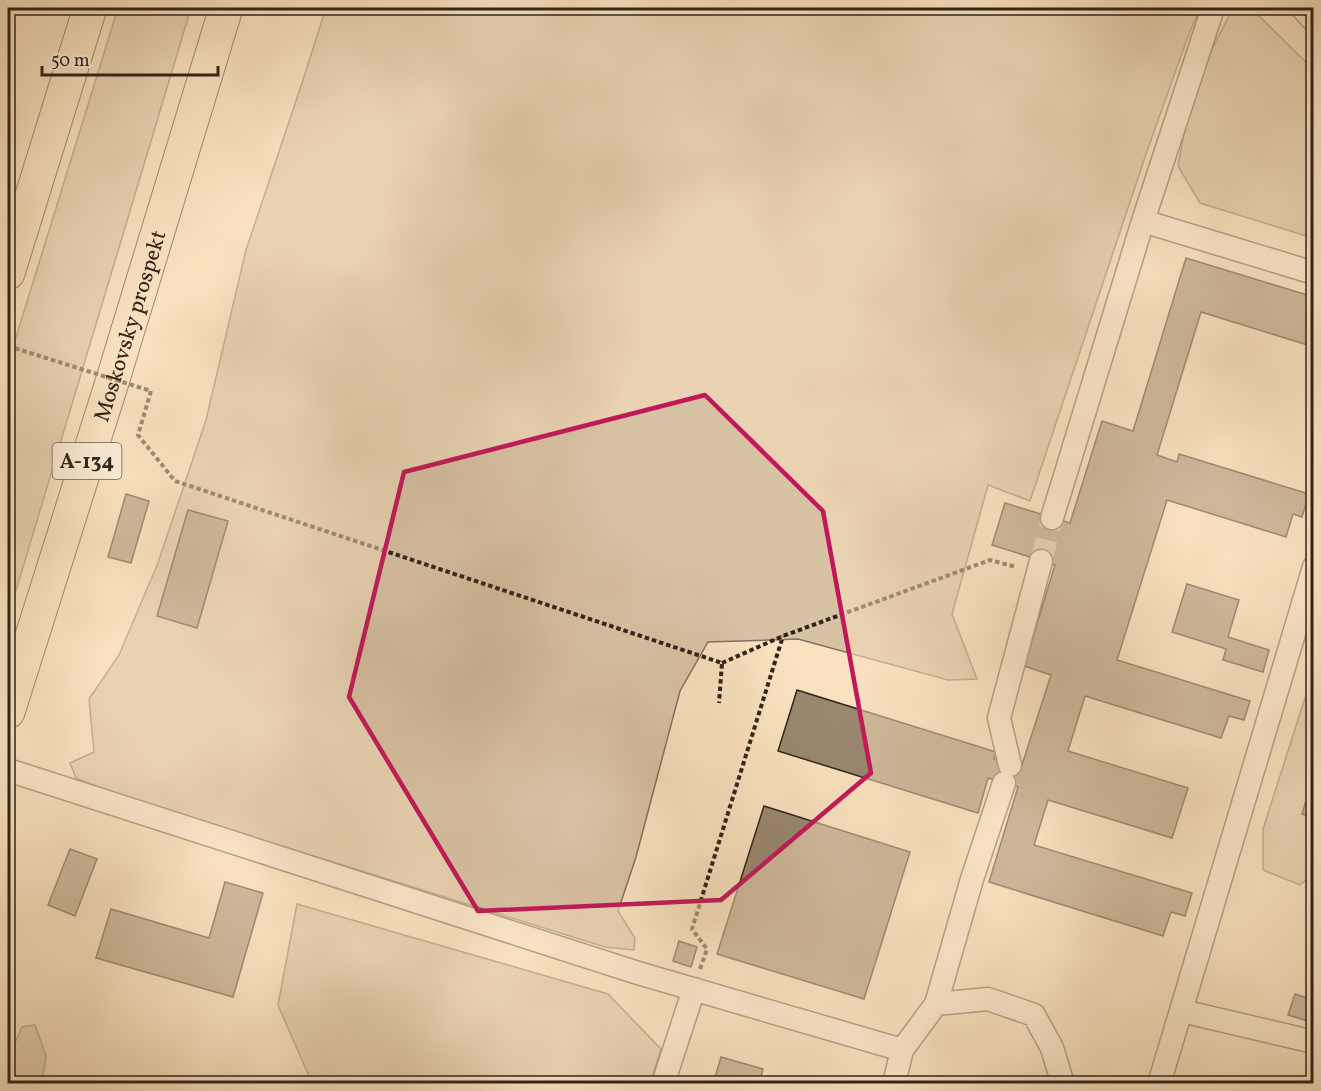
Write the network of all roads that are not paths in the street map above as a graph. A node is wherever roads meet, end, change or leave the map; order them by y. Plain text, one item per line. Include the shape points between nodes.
1 (90, 8) edge
2 (226, 8) edge
3 (1213, 8) edge
4 (1302, 8) edge
5 (1314, 21) edge
6 (1143, 221) junction
7 (8, 273) edge
8 (1314, 273) edge
9 (1052, 518) tunnel mouth
10 (1040, 567) tunnel mouth
11 (1314, 567) edge
12 (8, 712) edge
13 (8, 770) edge
14 (694, 989) junction
15 (936, 1004) junction
16 (1182, 1011) junction
17 (1314, 1042) edge
18 (902, 1050) junction
19 (663, 1083) edge
20 (894, 1083) edge
21 (1063, 1083) edge
22 (1159, 1083) edge

1 - 7 highway
2 - 12 highway, Moskovsky prospekt / А-134
3 - 6 street
4 - 5 street
6 - 8 street
6 - 9 street
10 - 15 street via 999,718 1007,774
11 - 16 street
13 - 14 street
14 - 18 street
14 - 19 street
15 - 18 street
15 - 21 street via 988,999 1034,1015 1052,1048
16 - 17 street
16 - 22 street
18 - 20 street

